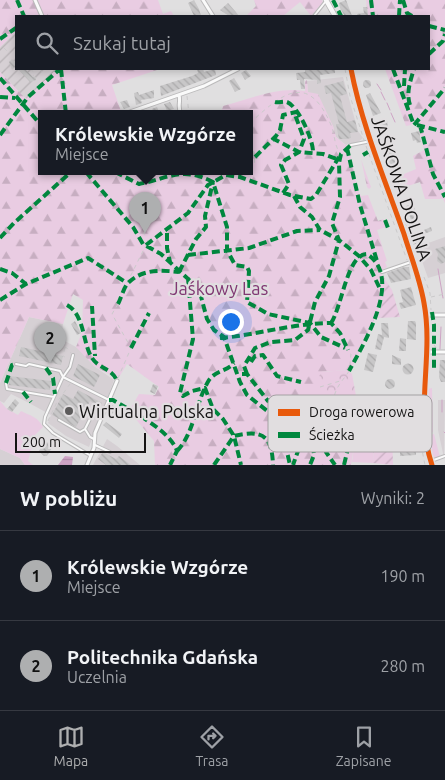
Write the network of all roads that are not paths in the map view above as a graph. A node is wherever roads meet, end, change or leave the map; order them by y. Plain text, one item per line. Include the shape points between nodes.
1 (35, 0) edge
2 (203, 0) edge
3 (326, 0) edge
4 (42, 15) edge
5 (212, 15) edge
6 (315, 15) edge
7 (334, 15) edge
8 (236, 70) edge
9 (350, 70) edge
10 (180, 95) junction
11 (136, 110) edge
12 (180, 110) edge
13 (368, 142) junction
14 (351, 145) dead end
15 (411, 262) junction
16 (382, 272) dead end
17 (426, 315) junction
18 (445, 315) edge
19 (427, 352) junction
20 (445, 352) edge
21 (73, 355) road end
22 (16, 364) dead end
23 (63, 377) junction
24 (117, 381) road end
25 (6, 383) dead end
26 (426, 395) edge
27 (54, 397) junction
28 (109, 400) junction
29 (96, 407) dead end
30 (59, 420) dead end
31 (85, 429) junction
32 (94, 439) junction
33 (95, 445) junction
34 (110, 452) dead end
35 (91, 456) junction
36 (445, 456) edge
37 (432, 463) edge
38 (87, 465) edge

1 - 4 street
2 - 5 street
3 - 6 lane
3 - 7 street
8 - 10 street
9 - 13 street, JAŚKOWA DOLINA
10 - 11 street
10 - 12 street
13 - 14 lane
13 - 15 street, JAŚKOWA DOLINA
15 - 16 lane
15 - 17 street, JAŚKOWA DOLINA
17 - 18 street
17 - 19 street, JAŚKOWA DOLINA
19 - 20 street
19 - 26 street, JAŚKOWA DOLINA
21 - 23 lane
22 - 23 lane via 60,371
23 - 27 lane
23 - 28 lane
24 - 28 street
25 - 27 lane via 7,389
27 - 35 lane via 45,425
28 - 32 street
29 - 31 lane
30 - 31 lane via 80,432
31 - 32 lane
32 - 33 street
33 - 34 lane
33 - 35 street
35 - 38 street
36 - 37 lane

